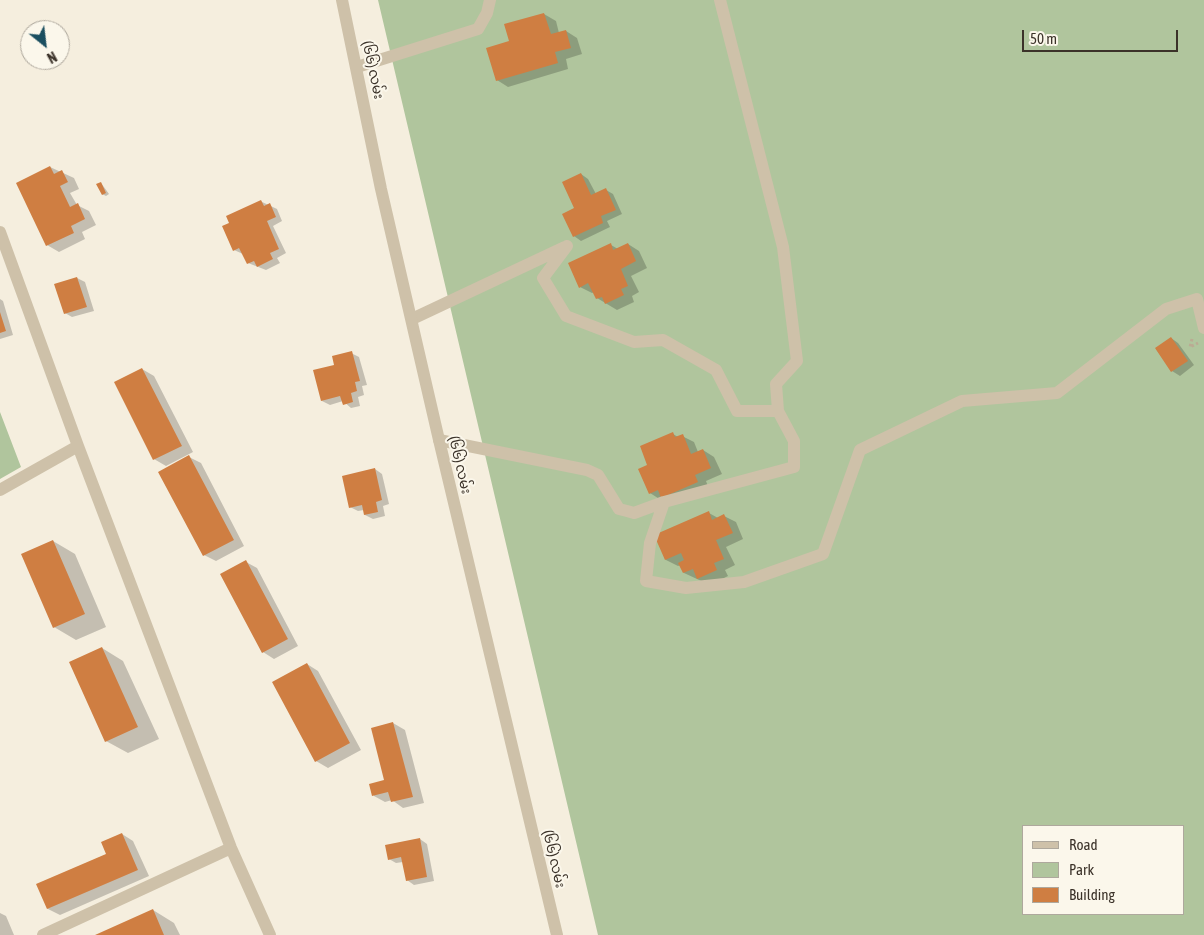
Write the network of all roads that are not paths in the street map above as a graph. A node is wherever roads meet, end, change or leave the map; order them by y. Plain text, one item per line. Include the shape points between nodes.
1 (342, 0) edge
2 (490, 0) edge
3 (720, 0) edge
4 (357, 67) junction
5 (0, 232) edge
6 (412, 319) junction
7 (1204, 328) edge
8 (778, 411) junction
9 (439, 440) junction
10 (78, 446) junction
11 (0, 490) edge
12 (664, 502) junction
13 (231, 848) junction
14 (42, 935) edge
15 (270, 935) edge
16 (557, 935) edge

1 - 4 street, (၆၆) လမ်း
2 - 4 street via 478,29
3 - 8 street via 783,247 797,361 776,384
4 - 6 street, (၆၆) လမ်း
5 - 10 street
6 - 8 street via 567,246 543,278 566,316 634,342 663,340 716,370 737,411
6 - 9 street, (၆၆) လမ်း
7 - 12 street via 1196,299 1166,309 1057,393 962,401 860,450 823,554 744,582 686,588 646,581 650,543
8 - 12 street via 794,441 794,467
9 - 12 street via 587,470 598,475 619,509 634,513
9 - 16 street, (၆၆) လမ်း
10 - 11 street
10 - 13 street
13 - 14 street
13 - 15 street

